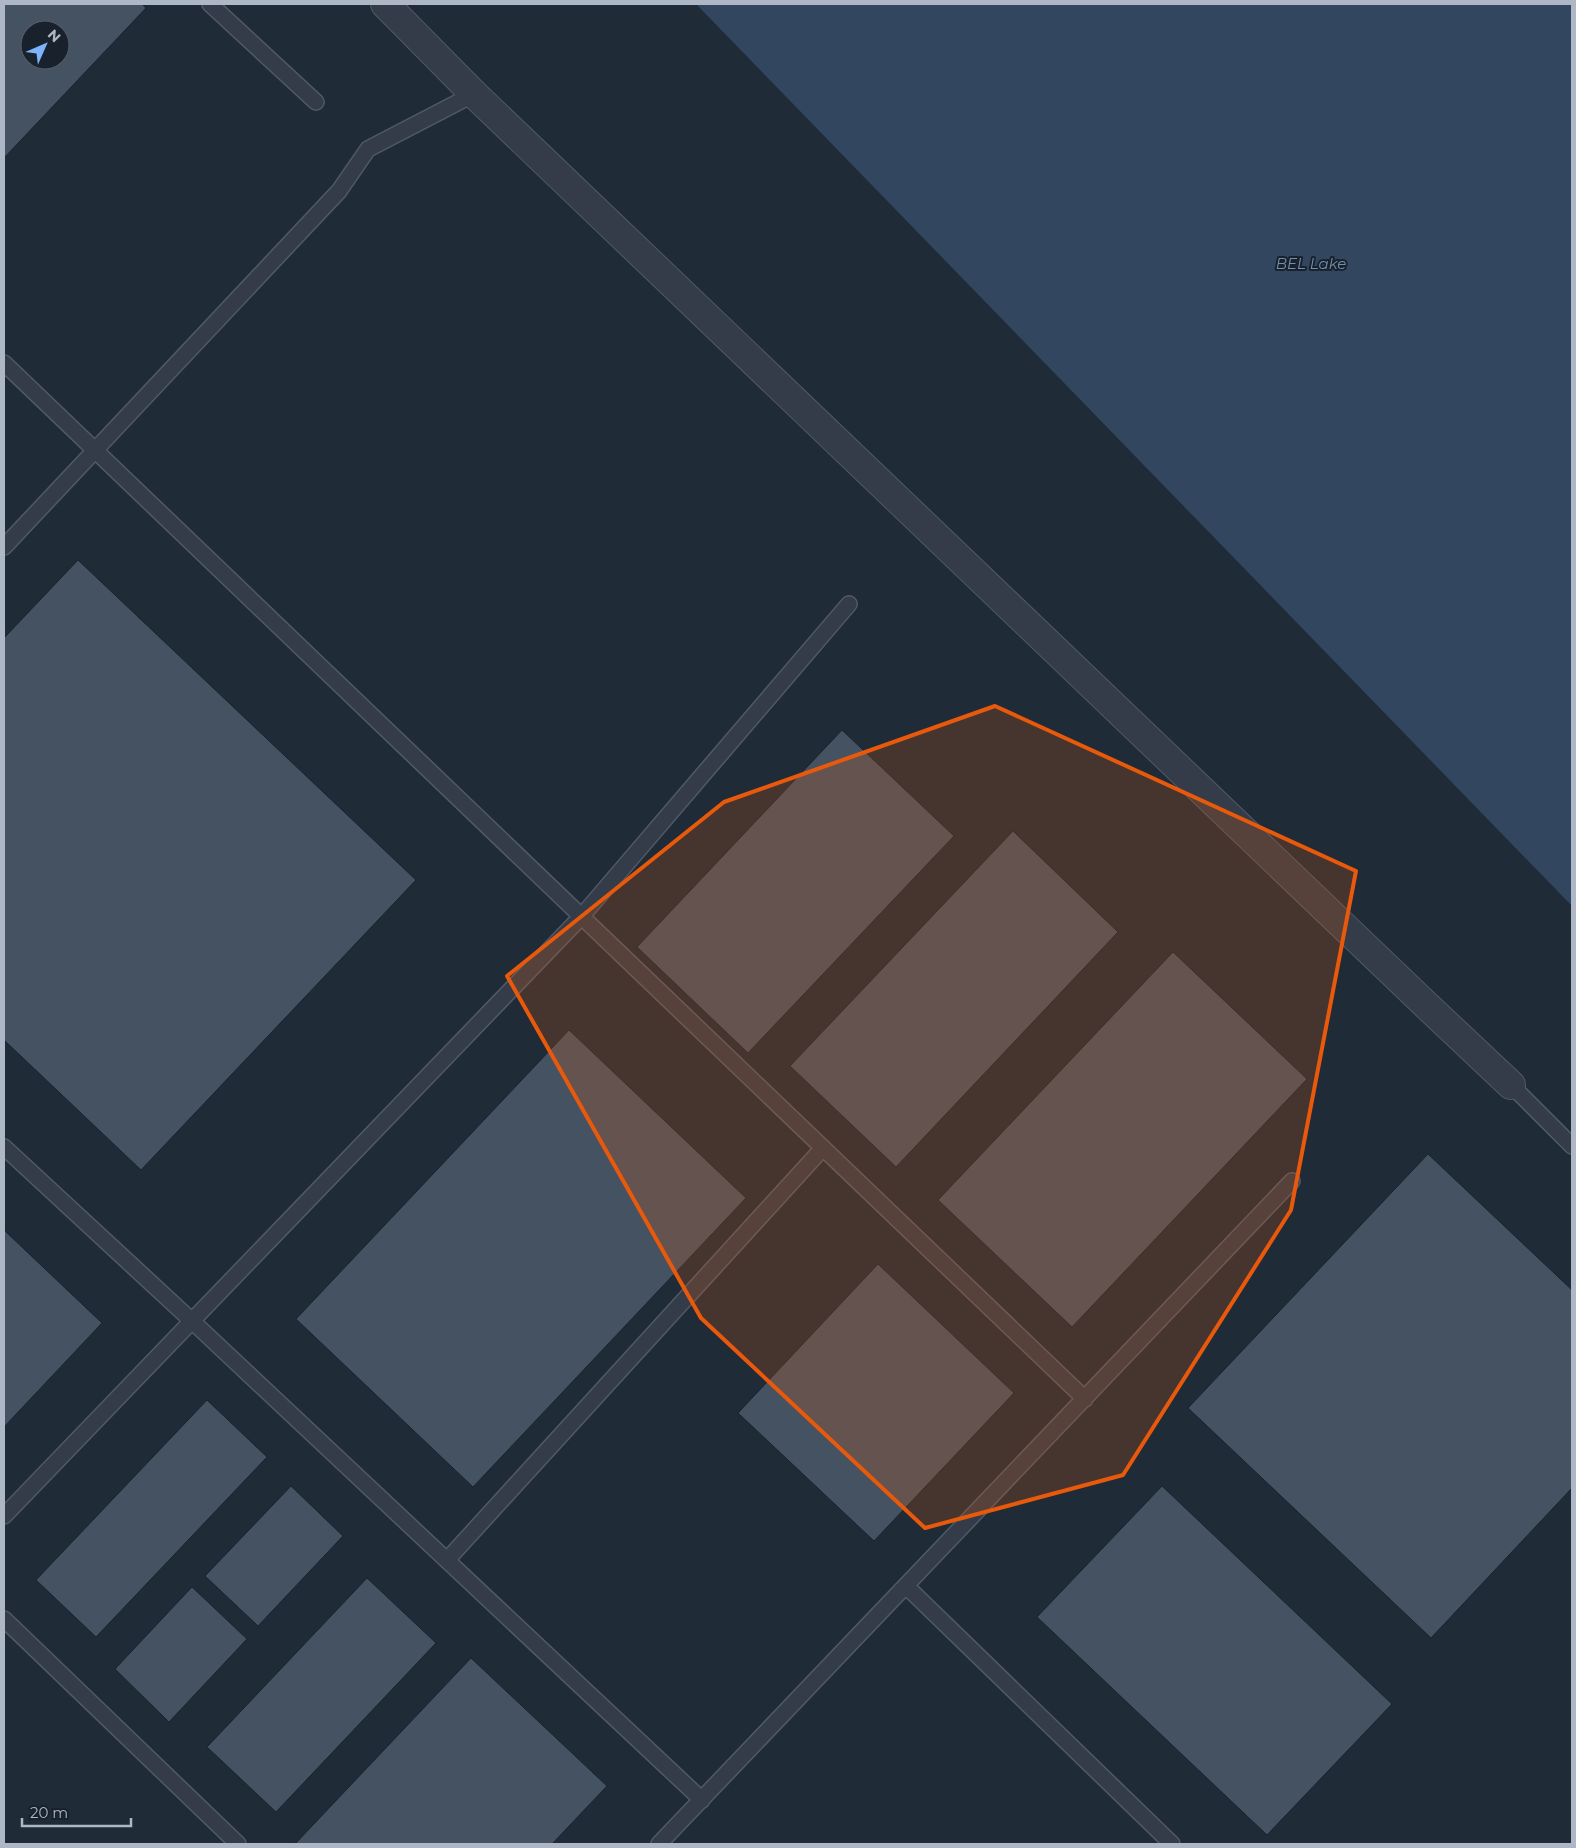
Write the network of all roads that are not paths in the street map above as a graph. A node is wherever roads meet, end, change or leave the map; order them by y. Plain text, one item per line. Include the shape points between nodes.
1 (210, 4) edge
2 (385, 4) edge
3 (474, 94) junction
4 (316, 102) dead end
5 (4, 363) edge
6 (94, 450) junction
7 (4, 548) edge
8 (850, 604) dead end
9 (581, 916) junction
10 (1511, 1084) joint
11 (1572, 1146) edge
12 (4, 1147) edge
13 (823, 1148) junction
14 (1292, 1181) dead end
15 (192, 1321) junction
16 (1085, 1399) junction
17 (4, 1516) edge
18 (446, 1560) junction
19 (906, 1586) junction
20 (4, 1619) edge
21 (702, 1800) junction
22 (238, 1844) edge
23 (660, 1844) edge
24 (1172, 1844) edge

1 - 4 lane
2 - 3 street
3 - 6 lane via 368,149 339,191
3 - 10 street
5 - 6 lane
6 - 7 lane
6 - 9 lane
8 - 9 lane
9 - 13 lane
9 - 15 lane
10 - 11 lane
12 - 15 lane
13 - 16 lane
13 - 18 lane
14 - 16 lane
15 - 17 lane
15 - 18 lane
16 - 19 lane
18 - 21 lane
19 - 21 lane
19 - 24 lane
20 - 22 lane
21 - 23 lane

